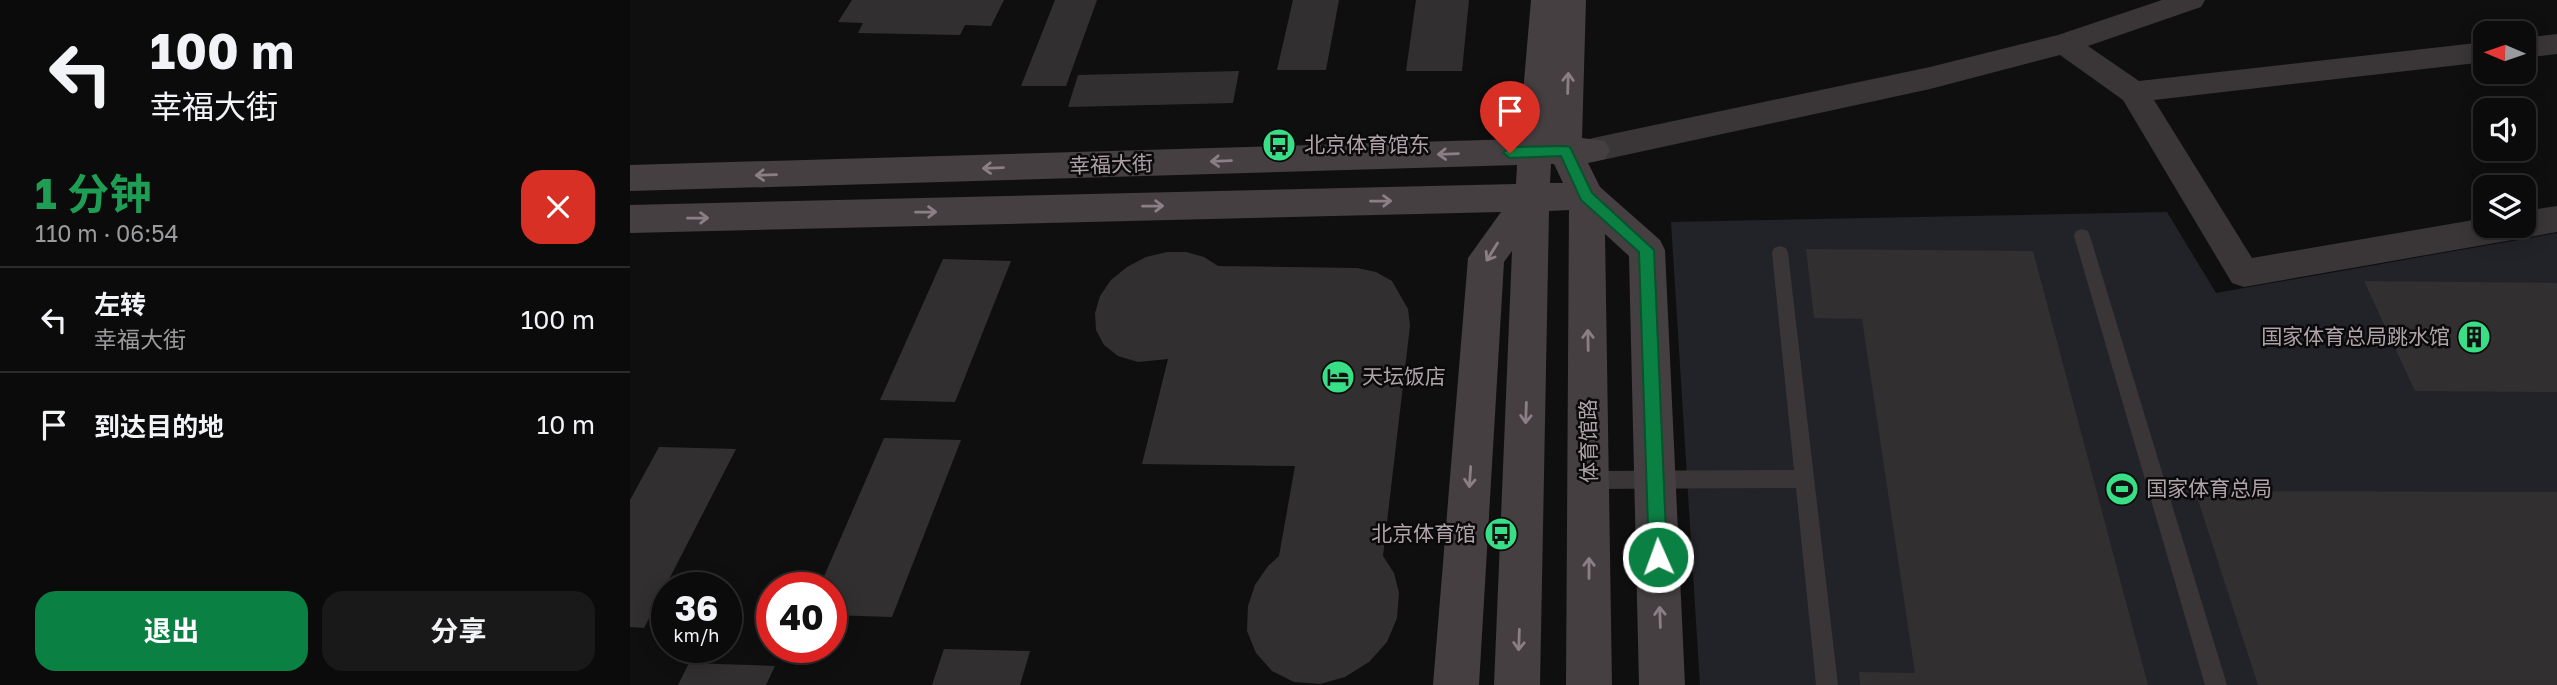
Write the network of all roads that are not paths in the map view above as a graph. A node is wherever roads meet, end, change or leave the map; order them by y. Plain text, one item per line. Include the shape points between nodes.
1 (1545, 0) edge
2 (1571, 0) edge
3 (2191, 0) edge
4 (2064, 44) junction
5 (2557, 44) edge
6 (2536, 47) edge
7 (2473, 53) edge
8 (2134, 92) junction
9 (1565, 151) junction
10 (630, 178) edge
11 (1587, 196) junction
12 (1532, 198) junction
13 (630, 219) edge
14 (2557, 219) edge
15 (2536, 223) edge
16 (2473, 233) edge
17 (2082, 236) dead end
18 (1780, 253) dead end
19 (1806, 479) junction
20 (1590, 480) junction
21 (1655, 481) junction
22 (1456, 685) edge
23 (1517, 685) edge
24 (1589, 685) edge
25 (1662, 685) edge
26 (1827, 685) edge
27 (2216, 685) edge

1 - 9 main road
9 -> 2 main road
3 - 4 street
4 - 8 street
4 - 9 street via 1930,78
5 - 6 street
7 - 8 street
8 - 16 street via 2244,273
9 -> 10 main road, 幸福大街
9 - 11 main road
9 - 12 main road
11 - 12 main road, 幸福大街
20 -> 11 main road, 体育馆路
11 - 21 main road via 1647,250
13 -> 12 main road, 幸福大街
12 -> 22 main road via 1486,258
12 -> 23 main road
14 - 15 street
17 - 27 lane
18 - 19 lane
19 - 21 lane
19 - 26 lane
20 - 21 lane
24 -> 20 main road, 体育馆路
25 -> 21 main road

